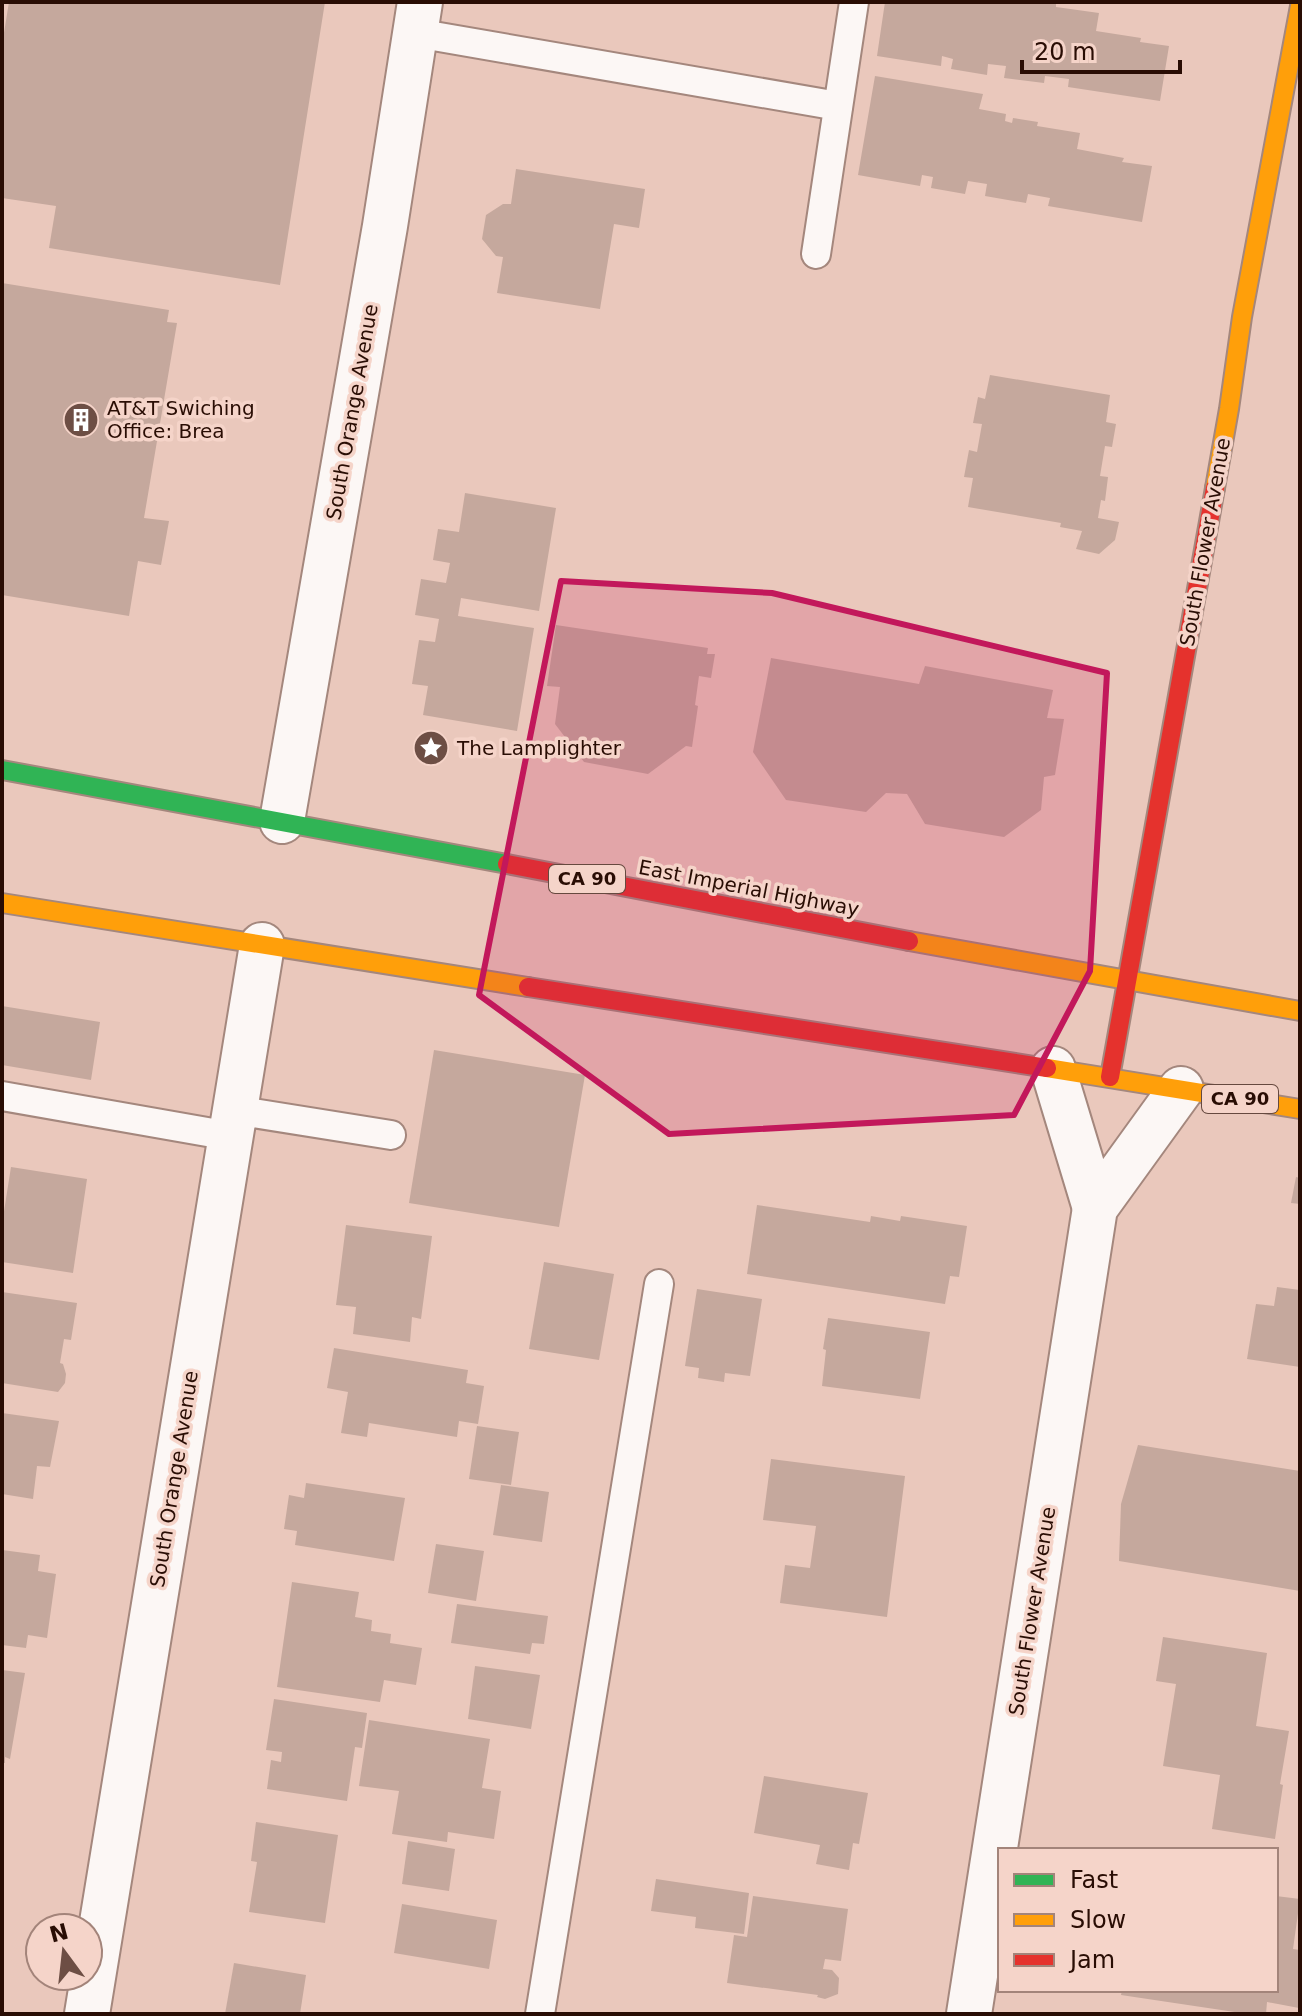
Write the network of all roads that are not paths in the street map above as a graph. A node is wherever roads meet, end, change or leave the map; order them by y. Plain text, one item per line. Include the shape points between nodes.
1 (854, 2) edge
2 (1300, 6) edge
3 (418, 17) edge
4 (838, 106) junction
5 (816, 254) dead end
6 (2, 770) edge
7 (282, 821) junction
8 (2, 903) edge
9 (262, 945) junction
10 (1127, 982) junction
11 (1300, 1011) edge
12 (1053, 1069) junction
13 (1110, 1077) junction
14 (1181, 1089) junction
15 (2, 1096) edge
16 (1300, 1109) edge
17 (232, 1123) junction
18 (391, 1135) dead end
19 (1095, 1208) junction
20 (659, 1284) dead end
21 (87, 2014) edge
22 (540, 2014) edge
23 (969, 2014) edge

1 - 4 lane
2 - 10 main road, South Flower Avenue
3 - 4 lane
3 - 7 street, South Orange Avenue
4 - 5 lane
6 - 7 main road, East Imperial Highway / CA 90
7 - 10 main road, East Imperial Highway / CA 90
8 - 9 main road, CA 90
9 - 12 main road, CA 90
9 - 17 street, South Orange Avenue
10 - 11 main road, East Imperial Highway / CA 90
10 - 13 main road, South Flower Avenue
12 - 13 main road, CA 90
12 - 19 street, South Flower Avenue
13 - 14 main road, CA 90
14 - 16 main road, CA 90
14 - 19 street, South Flower Avenue
15 - 17 lane
17 - 18 lane
17 - 21 street, South Orange Avenue
19 - 23 street, South Flower Avenue
20 - 22 lane

